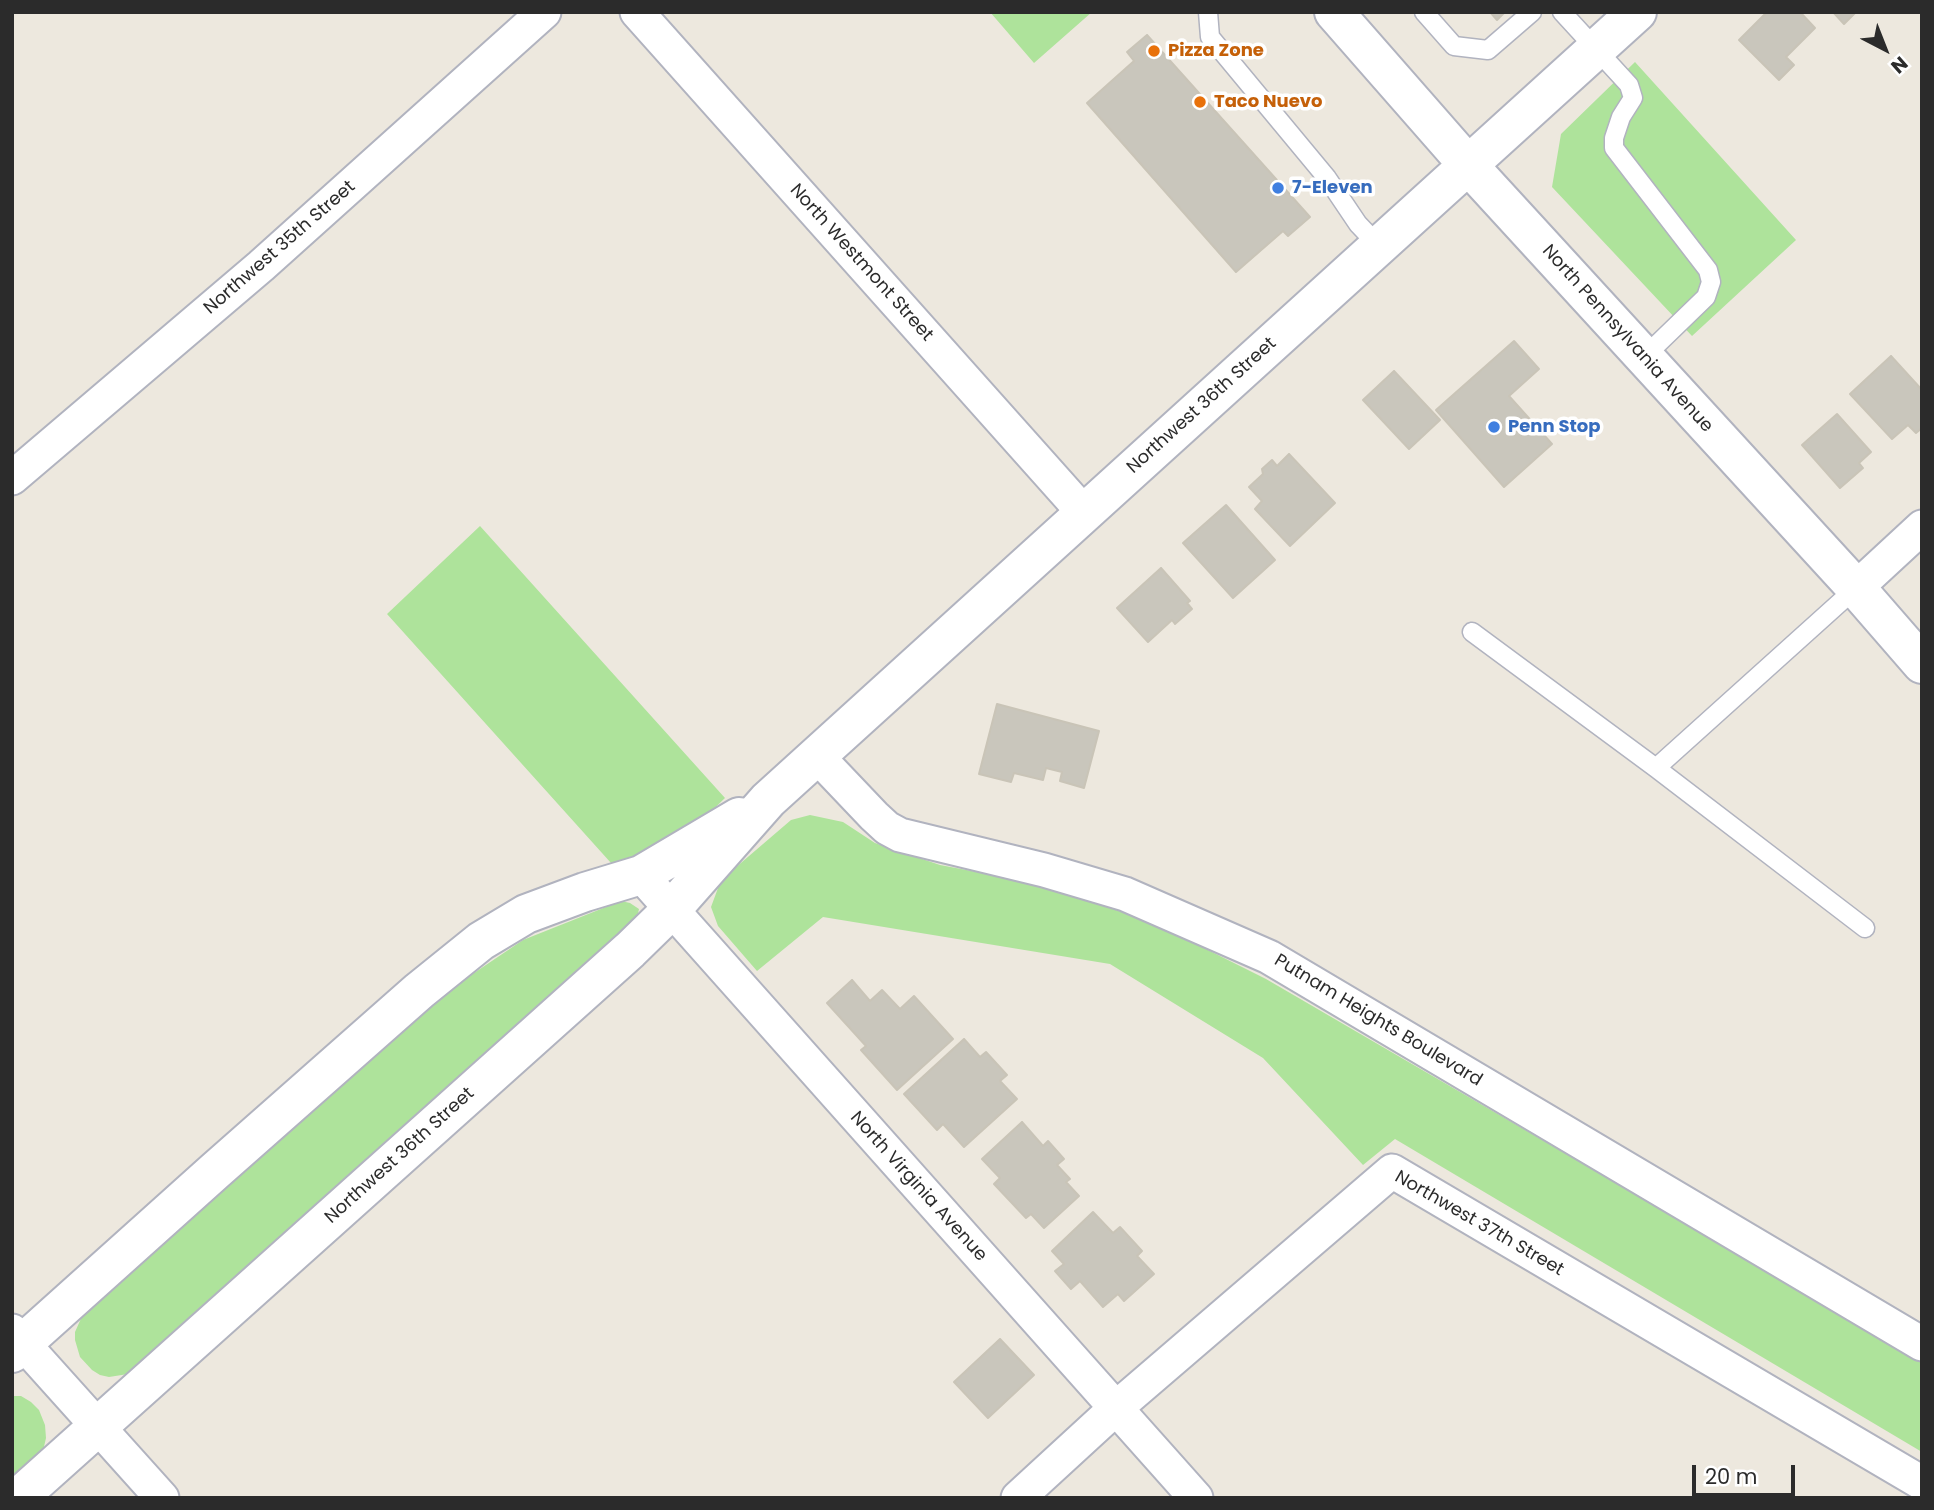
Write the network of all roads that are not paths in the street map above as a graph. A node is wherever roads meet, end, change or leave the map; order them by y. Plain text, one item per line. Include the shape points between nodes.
1 (544, 12) edge
2 (637, 12) edge
3 (1208, 12) edge
4 (1334, 12) edge
5 (1424, 12) edge
6 (1532, 12) edge
7 (1562, 12) edge
8 (1637, 12) edge
9 (1596, 49) junction
10 (1469, 166) junction
11 (1379, 246) junction
12 (1644, 357) junction
13 (12, 478) edge
14 (1085, 514) junction
15 (1922, 527) edge
16 (1856, 588) junction
17 (1472, 632) dead end
18 (1922, 664) edge
19 (816, 755) junction
20 (1656, 768) junction
21 (768, 800) junction
22 (641, 876) junction
23 (671, 910) junction
24 (1864, 928) dead end
25 (16, 1342) edge
26 (1922, 1344) edge
27 (1116, 1408) junction
28 (98, 1426) junction
29 (1922, 1483) edge
30 (18, 1498) edge
31 (162, 1498) edge
32 (1018, 1498) edge
33 (1196, 1498) edge

1 - 13 street, Northwest 35th Street via 261,266
2 - 14 street, North Westmont Street
3 - 11 lane via 1210,37
4 - 10 street, North Pennsylvania Avenue
5 - 6 lane via 1454,46 1488,50
7 - 9 lane
8 - 9 street, Northwest 36th Street
9 - 10 street, Northwest 36th Street
9 - 12 lane via 1629,85 1633,99 1621,117 1614,148 1709,270 1711,282 1706,297
10 - 11 street, Northwest 36th Street
10 - 12 street, North Pennsylvania Avenue
11 - 14 street, Northwest 36th Street
12 - 16 street, North Pennsylvania Avenue
14 - 19 street, Northwest 36th Street
15 - 16 street
16 - 18 street, North Pennsylvania Avenue
16 - 20 lane
17 - 20 lane
19 - 21 street, Northwest 36th Street
19 - 26 street, Putnam Heights Boulevard via 874,816 900,835 1125,894 1269,957
20 - 24 lane
21 - 22 street, Northwest 36th Street
21 - 23 street, Northwest 36th Street
22 - 23 street, North Virginia Avenue
22 - 25 street, Northwest 36th Street via 526,914 481,941
23 - 27 street, North Virginia Avenue
23 - 28 street, Northwest 36th Street
25 - 28 street
27 - 29 street, Northwest 37th Street via 1392,1171
27 - 32 street, Northwest 37th Street
27 - 33 street, North Virginia Avenue
28 - 30 street, Northwest 36th Street
28 - 31 street

